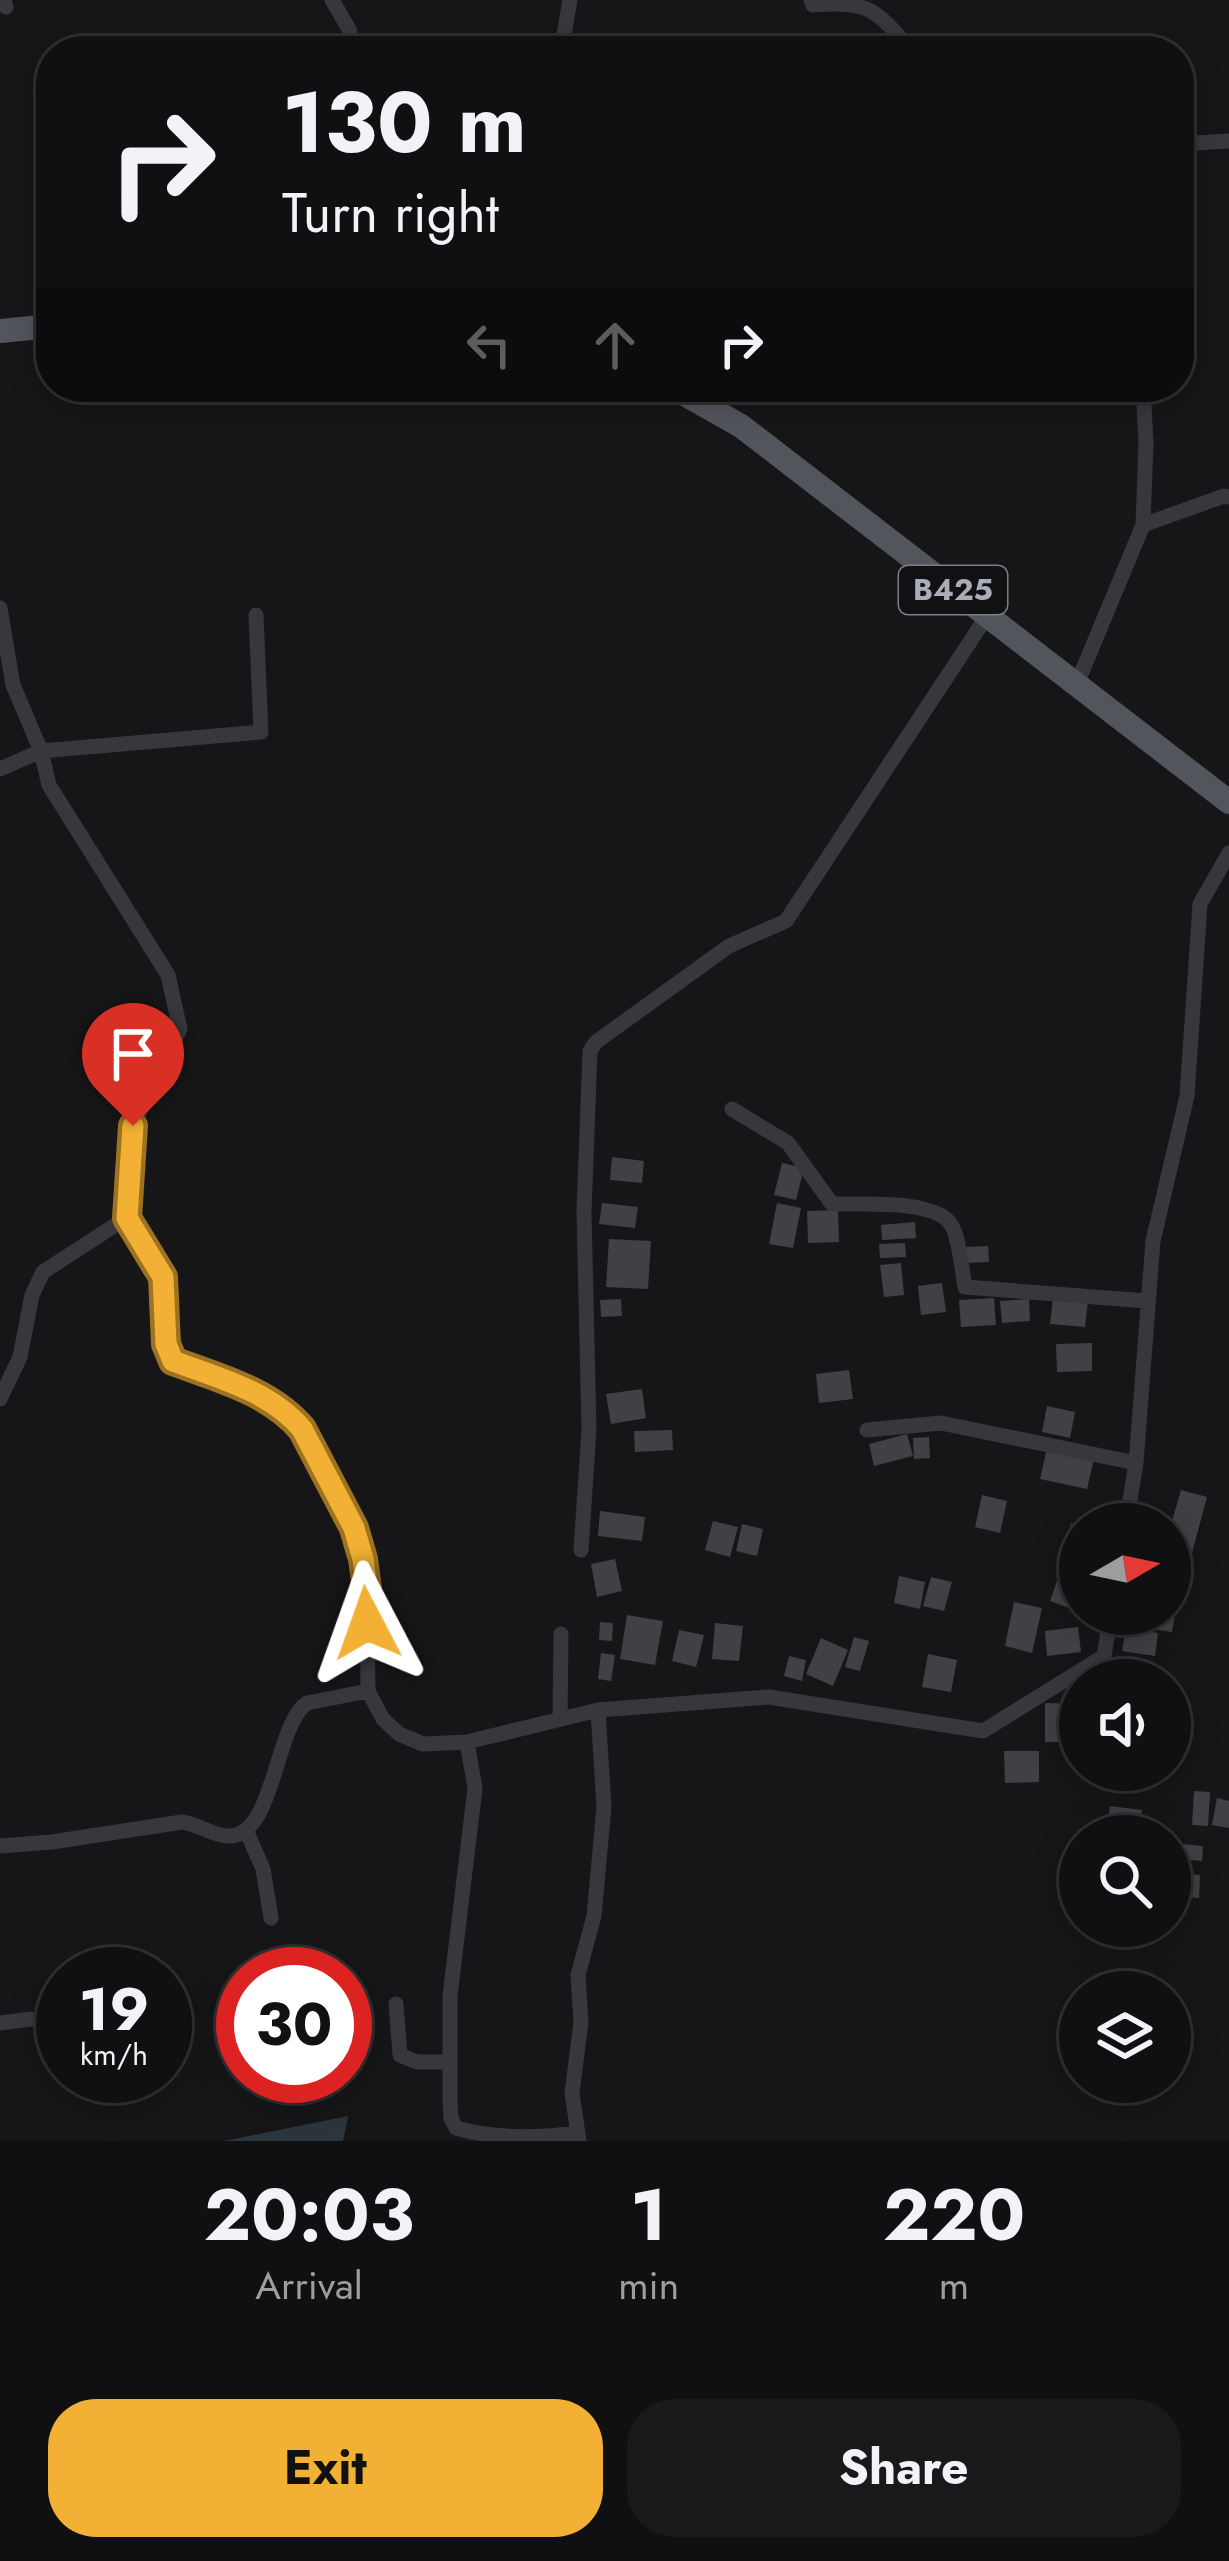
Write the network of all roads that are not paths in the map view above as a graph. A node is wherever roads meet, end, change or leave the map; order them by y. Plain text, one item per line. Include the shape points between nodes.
1 (332, 0) edge
2 (570, 0) edge
3 (811, 0) edge
4 (350, 31) dead end
5 (564, 36) edge
6 (898, 36) edge
7 (1229, 141) edge
8 (1194, 143) edge
9 (36, 327) edge
10 (0, 331) edge
11 (699, 402) edge
12 (1144, 402) edge
13 (1229, 497) edge
14 (1143, 525) junction
15 (0, 608) edge
16 (256, 616) dead end
17 (987, 616) junction
18 (1076, 686) junction
19 (41, 751) junction
20 (0, 769) edge
21 (1229, 802) edge
22 (1229, 853) edge
23 (732, 1109) dead end
24 (127, 1218) junction
25 (1147, 1301) junction
26 (0, 1399) edge
27 (867, 1430) dead end
28 (1136, 1463) junction
29 (1129, 1503) edge
30 (580, 1550) dead end
31 (561, 1634) dead end
32 (1108, 1635) edge
33 (368, 1691) junction
34 (598, 1710) junction
35 (560, 1719) junction
36 (467, 1742) junction
37 (246, 1830) junction
38 (0, 1846) edge
39 (271, 1918) dead end
40 (396, 2004) dead end
41 (32, 2020) dead end
42 (0, 2023) edge
43 (448, 2062) junction
44 (579, 2137) edge
45 (551, 2139) edge

1 - 4 street
2 - 5 street
3 - 6 street via 874,10
7 - 8 street
9 - 10 main road
11 - 17 main road, B425 via 741,426
12 - 14 street
13 - 14 street
14 - 18 street
15 - 19 street via 13,685
16 - 19 street via 261,732
17 - 18 main road, B425
17 - 30 street via 786,921 729,946 590,1052 589,1430
18 - 21 main road, B425
19 - 20 street
19 - 24 street via 49,785 168,975 179,1029 133,1126
22 - 25 street via 1200,904 1186,1096
23 - 25 street via 788,1143 832,1204 915,1207 946,1218 965,1287
24 - 26 street via 43,1272
24 - 33 street via 163,1277 173,1361 291,1416 354,1528 367,1589
25 - 28 street
27 - 28 street via 941,1424
28 - 29 street
31 - 35 street
32 - 34 street via 1104,1656 983,1731 769,1697
33 - 36 street via 399,1734 423,1744
33 - 37 street via 299,1708 264,1805
34 - 35 street
34 - 44 street via 604,1808 594,1916 578,1975 572,2092
35 - 36 street
36 - 43 street via 475,1788
37 - 38 street via 232,1837 182,1822
37 - 39 street
40 - 43 street via 400,2055
41 - 42 street
43 - 45 street via 456,2128
44 - 45 street

